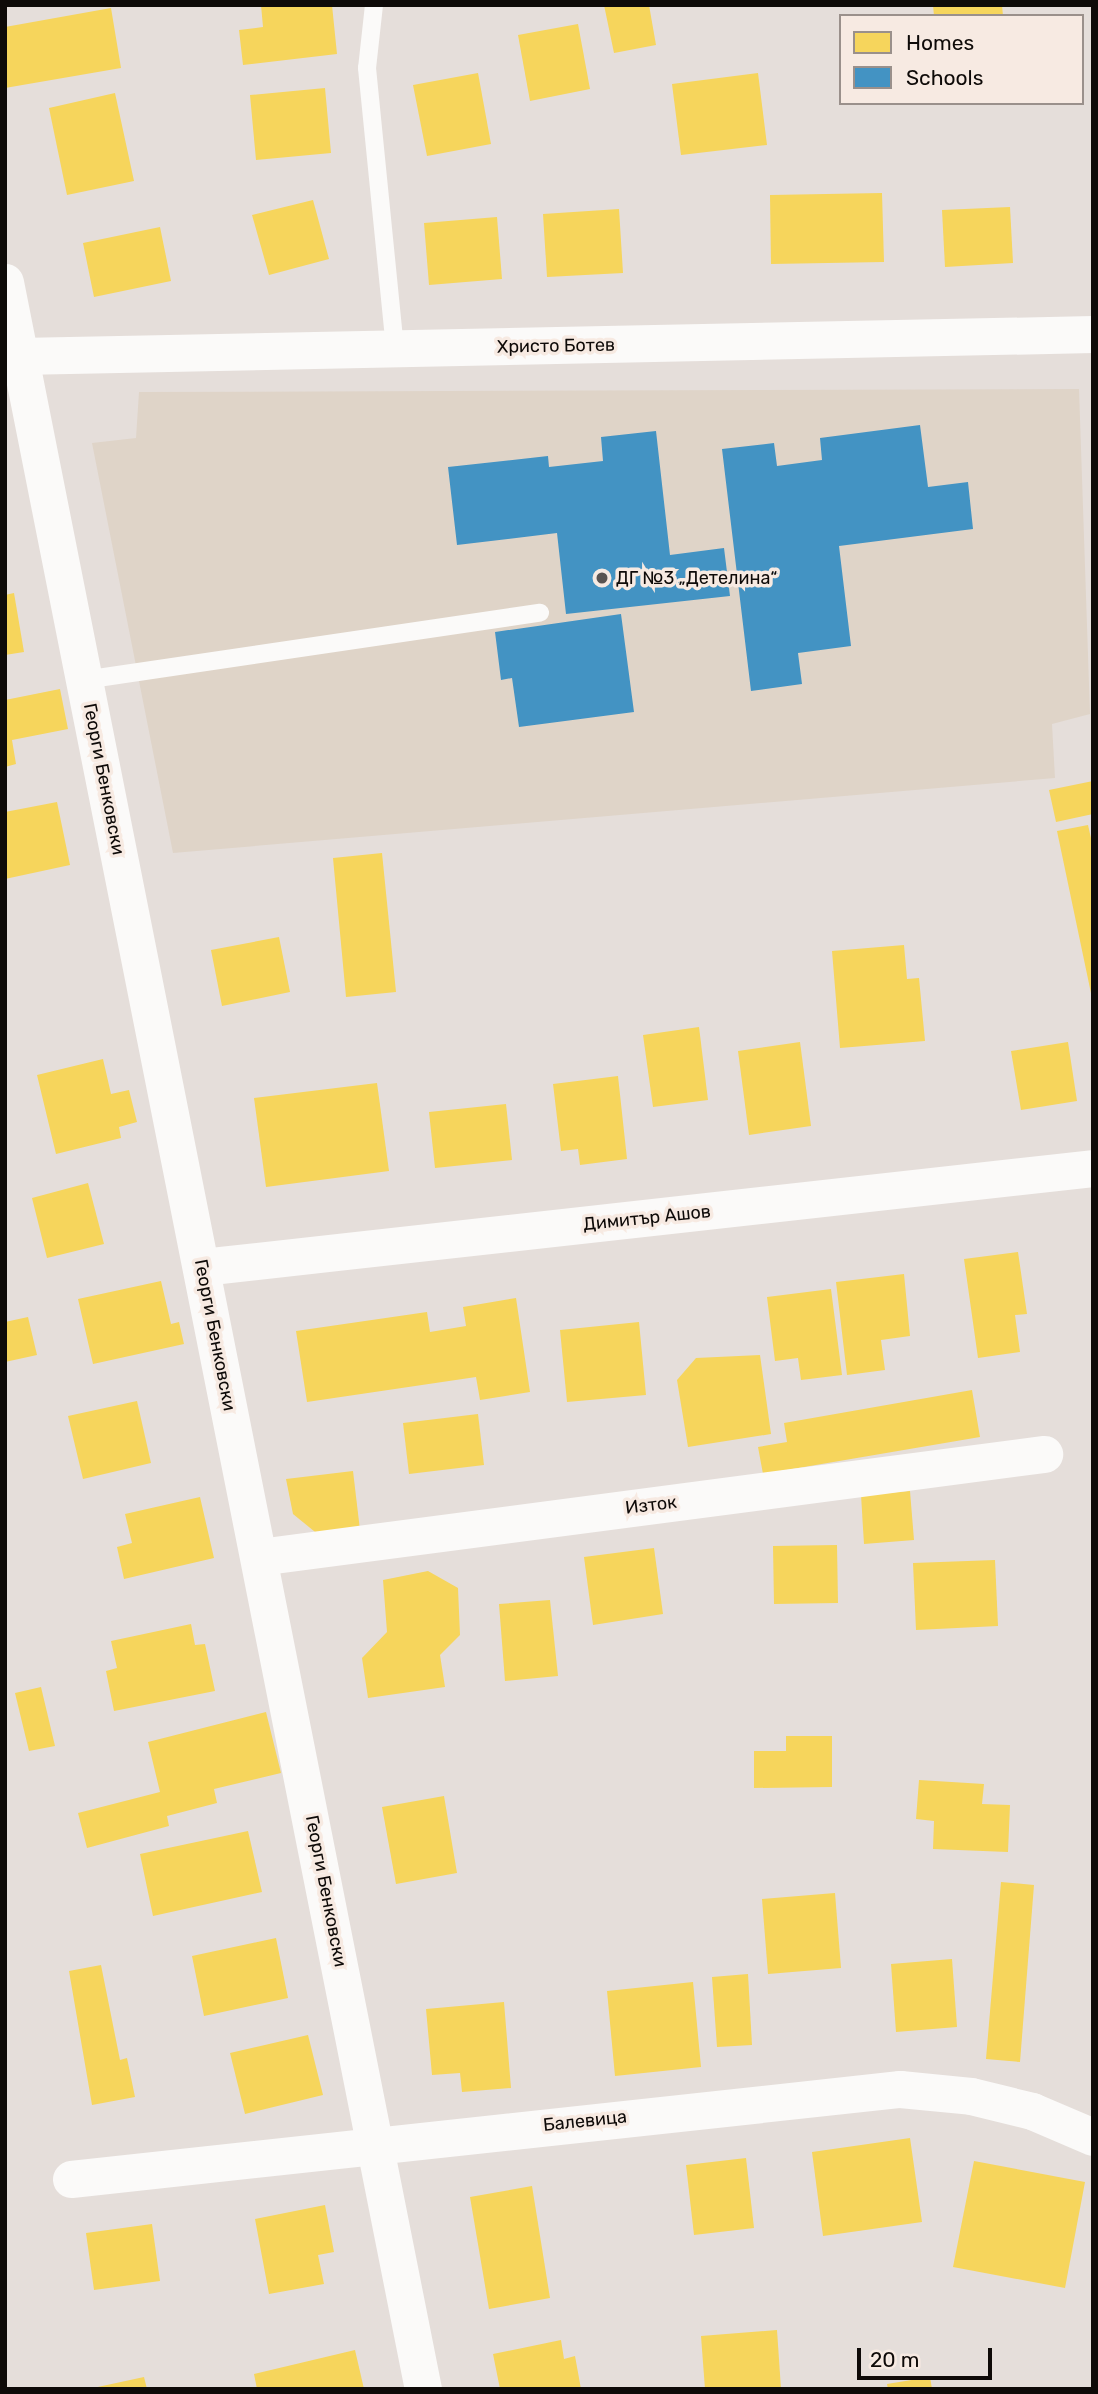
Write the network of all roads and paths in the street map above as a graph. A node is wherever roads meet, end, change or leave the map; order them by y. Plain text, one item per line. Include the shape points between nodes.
1 (374, 5) edge
2 (5, 282) edge
3 (1093, 334) edge
4 (395, 348) junction
5 (19, 356) junction
6 (540, 613) dead end
7 (84, 680) junction
8 (1093, 1168) edge
9 (202, 1267) junction
10 (1044, 1454) dead end
11 (259, 1557) junction
12 (1093, 2137) edge
13 (376, 2143) junction
14 (71, 2179) dead end
15 (423, 2389) edge

1 - 4 lane via 367,68
2 - 5 street, Георги Бенковски
3 - 4 street, Христо Ботев
4 - 5 street, Христо Ботев
5 - 7 street, Георги Бенковски
6 - 7 lane
7 - 9 street, Георги Бенковски
8 - 9 street, Димитър Ашов
9 - 11 street, Георги Бенковски
10 - 11 street, Изток
11 - 13 street, Георги Бенковски
12 - 13 street, Балевица via 1032,2111 971,2096 900,2089
13 - 14 street, Балевица
13 - 15 street, Георги Бенковски

